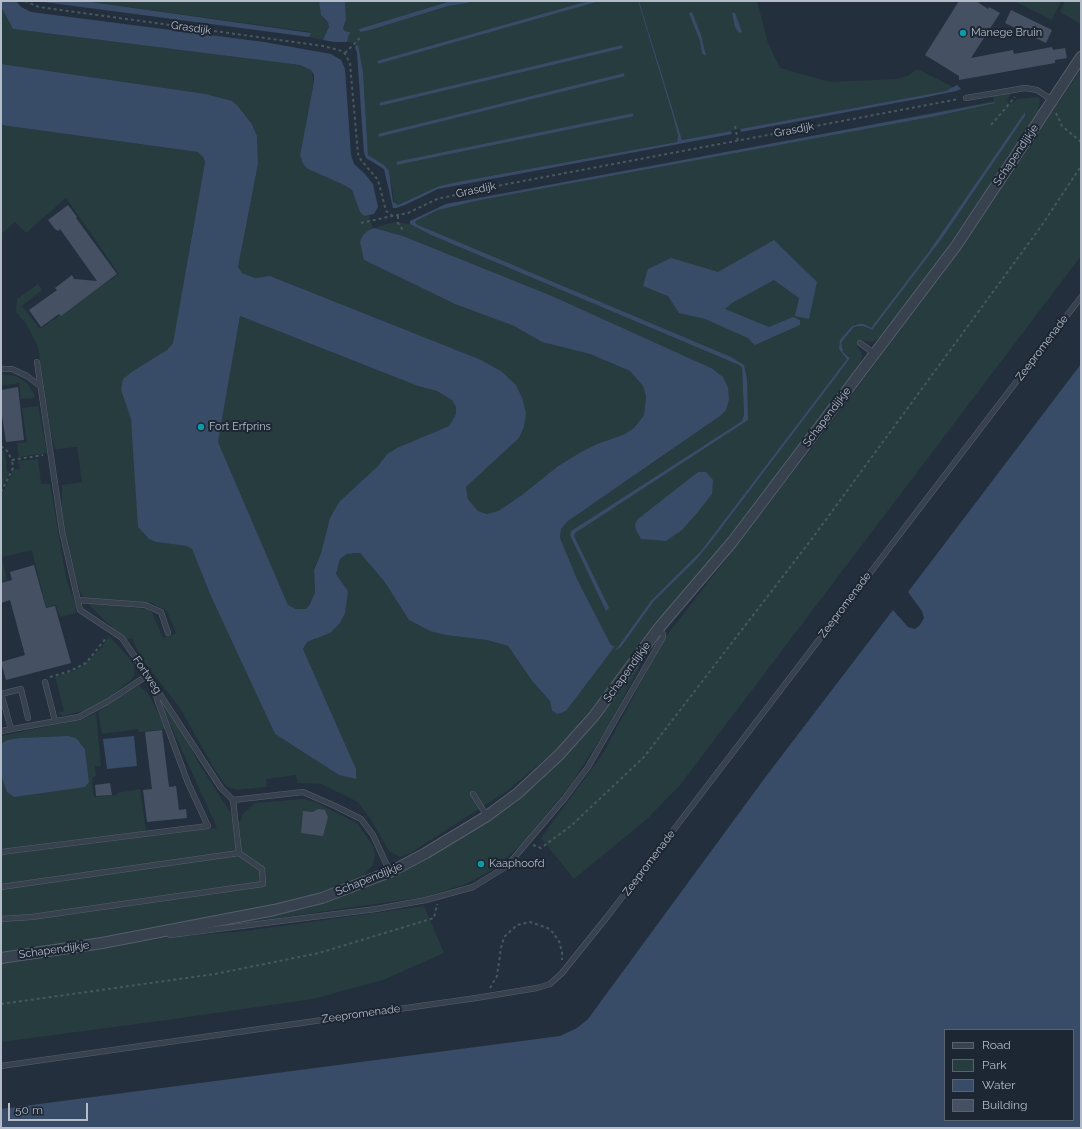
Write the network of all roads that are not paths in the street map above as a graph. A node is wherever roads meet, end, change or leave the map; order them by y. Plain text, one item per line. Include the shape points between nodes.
1 (1081, 57) edge
2 (966, 98) road end
3 (1052, 100) junction
4 (1081, 297) edge
5 (860, 343) dead end
6 (875, 354) junction
7 (37, 362) dead end
8 (1, 369) edge
9 (41, 387) junction
10 (78, 600) junction
11 (658, 629) junction
12 (168, 632) dead end
13 (148, 675) junction
14 (45, 682) road end
15 (154, 685) junction
16 (1, 693) edge
17 (28, 718) dead end
18 (55, 721) junction
19 (11, 729) junction
20 (1, 731) edge
21 (473, 794) dead end
22 (234, 800) junction
23 (487, 816) junction
24 (1, 852) edge
25 (239, 853) junction
26 (390, 872) junction
27 (1, 887) edge
28 (1, 919) edge
29 (140, 935) junction
30 (1, 958) edge
31 (1, 1066) edge

1 - 3 street, Schapendijkje
2 - 3 lane via 1024,88 1037,90
3 - 6 street, Schapendijkje via 956,246
4 - 31 lane, Zeepromenade via 562,973 550,984 537,988
5 - 6 lane
6 - 11 street, Schapendijkje via 733,541
7 - 9 lane, Fortweg
8 - 9 lane via 12,369
9 - 10 lane, Fortweg via 62,531
10 - 12 lane via 145,605 161,612
10 - 13 lane, Fortweg via 80,610 122,638
11 - 23 street, Schapendijkje via 594,716 559,755 518,793
11 - 29 lane via 663,637 588,767 507,866 473,887 438,897 376,909 149,937
13 - 15 lane, Fortweg
13 - 18 lane via 93,710
14 - 18 lane
15 - 22 lane, Fortweg via 221,788
15 - 24 lane via 188,783 208,826
16 - 17 lane via 21,689
16 - 19 lane
18 - 19 lane
19 - 20 lane
21 - 23 lane
22 - 25 lane
22 - 26 lane via 303,792 335,806 361,819 373,836
23 - 26 street, Schapendijkje
25 - 27 lane
25 - 28 lane via 262,869 263,884 39,916
26 - 29 street, Schapendijkje via 322,898 274,910
29 - 30 street, Schapendijkje

